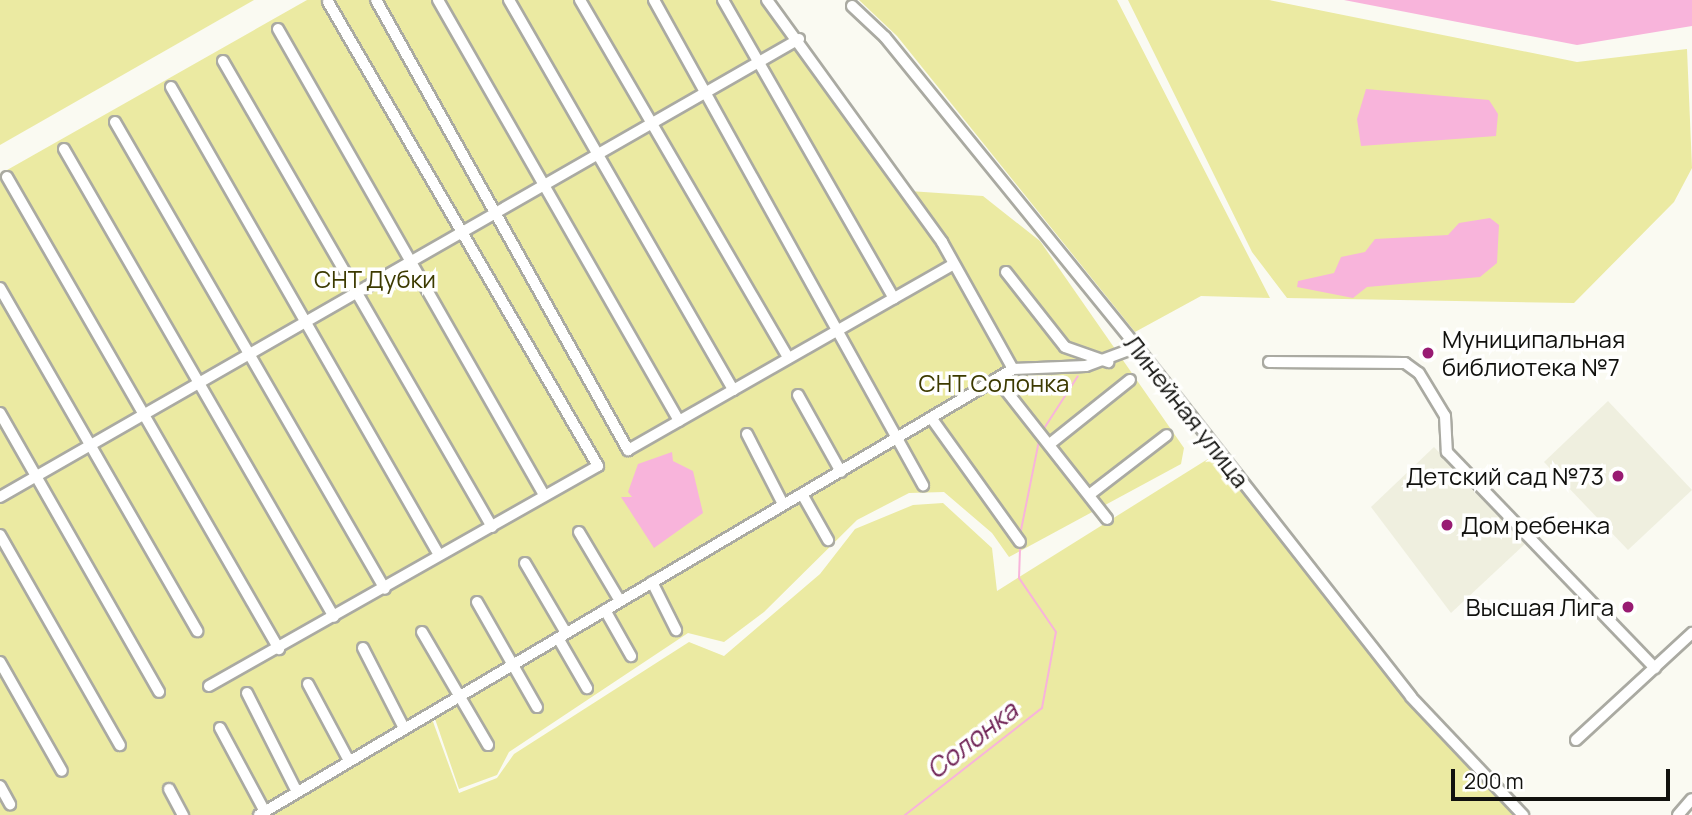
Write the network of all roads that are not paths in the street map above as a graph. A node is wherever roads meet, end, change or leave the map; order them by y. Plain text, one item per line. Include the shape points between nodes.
1 (376, 0) edge
2 (439, 0) edge
3 (509, 0) edge
4 (580, 0) edge
5 (654, 0) edge
6 (723, 0) edge
7 (767, 0) edge
8 (328, 2) dead end
9 (852, 6) dead end
10 (278, 29) dead end
11 (799, 39) junction
12 (223, 61) dead end
13 (759, 62) junction
14 (171, 87) dead end
15 (708, 92) junction
16 (115, 122) dead end
17 (653, 124) junction
18 (64, 149) dead end
19 (598, 155) junction
20 (8, 177) dead end
21 (544, 186) junction
22 (495, 214) junction
23 (464, 232) junction
24 (411, 261) junction
25 (952, 265) junction
26 (1006, 272) dead end
27 (0, 288) edge
28 (356, 292) junction
29 (894, 299) junction
30 (306, 322) junction
31 (840, 330) junction
32 (1137, 347) junction
33 (251, 353) junction
34 (788, 358) junction
35 (1108, 362) junction
36 (1269, 362) dead end
37 (1013, 369) junction
38 (997, 379) junction
39 (1130, 380) dead end
40 (199, 383) junction
41 (733, 390) junction
42 (798, 395) dead end
43 (0, 413) edge
44 (144, 414) junction
45 (932, 419) junction
46 (679, 421) junction
47 (747, 434) dead end
48 (1167, 435) dead end
49 (899, 438) junction
50 (1051, 443) junction
51 (90, 445) junction
52 (841, 472) junction
53 (36, 477) junction
54 (923, 485) dead end
55 (802, 494) junction
56 (544, 495) junction
57 (1089, 495) junction
58 (0, 497) edge
59 (783, 504) junction
60 (1107, 519) dead end
61 (492, 527) junction
62 (579, 532) dead end
63 (0, 535) edge
64 (828, 540) dead end
65 (1020, 542) dead end
66 (439, 555) dead end
67 (525, 563) dead end
68 (652, 582) junction
69 (385, 589) junction
70 (620, 601) junction
71 (477, 602) dead end
72 (605, 610) junction
73 (334, 617) junction
74 (676, 630) dead end
75 (197, 631) dead end
76 (422, 632) dead end
77 (1692, 633) edge
78 (562, 635) junction
79 (363, 648) dead end
80 (279, 649) junction
81 (631, 656) dead end
82 (0, 662) edge
83 (513, 664) junction
84 (1654, 668) junction
85 (308, 684) dead end
86 (209, 686) dead end
87 (587, 688) dead end
88 (159, 692) dead end
89 (247, 693) dead end
90 (458, 696) junction
91 (537, 707) dead end
92 (220, 728) dead end
93 (404, 728) junction
94 (1576, 740) dead end
95 (120, 745) dead end
96 (488, 745) dead end
97 (348, 759) junction
98 (62, 771) dead end
99 (0, 786) edge
100 (169, 789) dead end
101 (296, 790) junction
102 (10, 804) dead end
103 (261, 812) edge
104 (183, 815) edge
105 (1523, 815) edge

1 - 22 street
2 - 21 street
3 - 19 street
4 - 17 street
5 - 15 street
6 - 13 street
7 - 11 street
8 - 23 street
9 - 32 street, Линейная улица via 885,37
10 - 24 street
11 - 13 street
11 - 25 street
12 - 28 street
13 - 15 street
13 - 29 street
14 - 30 street
15 - 17 street
15 - 31 street
16 - 33 street
17 - 19 street
17 - 34 street
18 - 40 street
19 - 21 street
19 - 41 street
20 - 44 street
21 - 22 street
21 - 46 street
22 - 23 street
22 - 46 street via 624,446 631,450
23 - 24 street
23 - 56 street via 597,466
24 - 28 street
24 - 56 street
25 - 29 street
25 - 37 street
26 - 35 street via 1065,348
27 - 51 street
28 - 30 street
28 - 61 street
29 - 31 street
30 - 33 street
30 - 66 street
31 - 34 street
31 - 49 street
32 - 35 street
32 - 105 street, Линейная улица via 1411,697
33 - 40 street
33 - 69 street
34 - 41 street
35 - 37 street
36 - 84 street via 1405,363 1419,373 1445,416 1447,452
37 - 38 street
38 - 45 street
38 - 50 street
39 - 50 street
40 - 44 street
40 - 73 street
41 - 46 street
42 - 52 street
43 - 53 street
44 - 51 street
44 - 80 street
45 - 49 street
45 - 65 street
47 - 59 street
48 - 57 street
49 - 52 street
49 - 54 street
50 - 57 street
51 - 53 street
51 - 75 street
52 - 55 street
53 - 58 street
53 - 88 street
55 - 59 street
55 - 64 street
56 - 61 street
57 - 60 street
59 - 68 street
61 - 69 street
62 - 70 street
63 - 95 street
67 - 78 street
68 - 70 street
68 - 74 street
69 - 73 street
70 - 72 street
71 - 83 street
72 - 78 street
72 - 81 street
73 - 80 street
76 - 90 street
77 - 84 street
78 - 83 street
78 - 87 street
79 - 93 street
80 - 86 street
82 - 98 street
83 - 90 street
83 - 91 street
84 - 94 street
85 - 97 street
89 - 101 street
90 - 93 street
90 - 96 street
92 - 103 street
93 - 97 street
97 - 101 street
99 - 102 street
100 - 104 street
101 - 103 street

